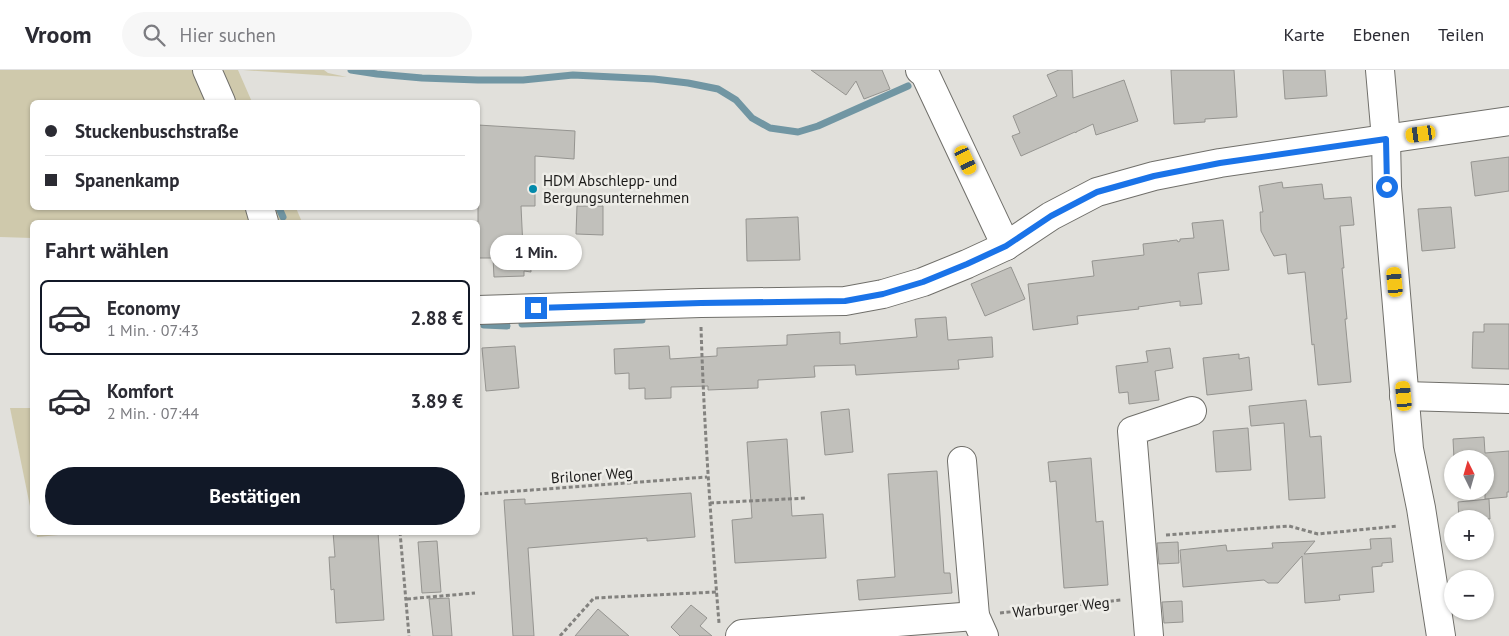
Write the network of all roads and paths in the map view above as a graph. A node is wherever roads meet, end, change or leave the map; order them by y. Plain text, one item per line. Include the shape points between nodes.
1 (207, 70) edge
2 (920, 70) edge
3 (1380, 70) edge
4 (220, 100) edge
5 (1509, 121) edge
6 (1386, 139) junction
7 (1006, 246) junction
8 (701, 303) junction
9 (480, 310) edge
10 (1404, 396) junction
11 (1509, 399) edge
12 (1192, 411) dead end
13 (962, 461) dead end
14 (707, 478) junction
15 (480, 494) edge
16 (808, 498) dead end
17 (710, 503) junction
18 (1424, 523) junction
19 (400, 535) edge
20 (1141, 538) junction
21 (716, 592) junction
22 (475, 593) dead end
23 (1146, 596) junction
24 (406, 599) junction
25 (980, 626) edge
26 (729, 630) edge
27 (409, 636) edge
28 (560, 636) edge
29 (1149, 636) edge
30 (1441, 636) edge

1 - 4 street
2 - 7 street
3 - 6 street
5 - 6 street
6 - 7 street via 1220,163 1116,186 1097,192 1051,216
6 - 10 street
7 - 8 street via 923,282 883,294 845,301
8 - 9 street
8 - 14 path
10 - 11 street
10 - 18 street via 1409,450
12 - 20 street via 1132,431
13 - 25 street
14 - 15 path, Briloner Weg
14 - 17 path
16 - 17 path
17 - 21 path
18 - 20 path via 1318,534 1289,526
18 - 30 street
19 - 24 path
20 - 23 street
21 - 26 path
21 - 28 path via 594,598
22 - 24 path
23 - 25 path, Warburger Weg via 1065,607
23 - 29 street
24 - 27 path
25 - 26 street via 742,634

